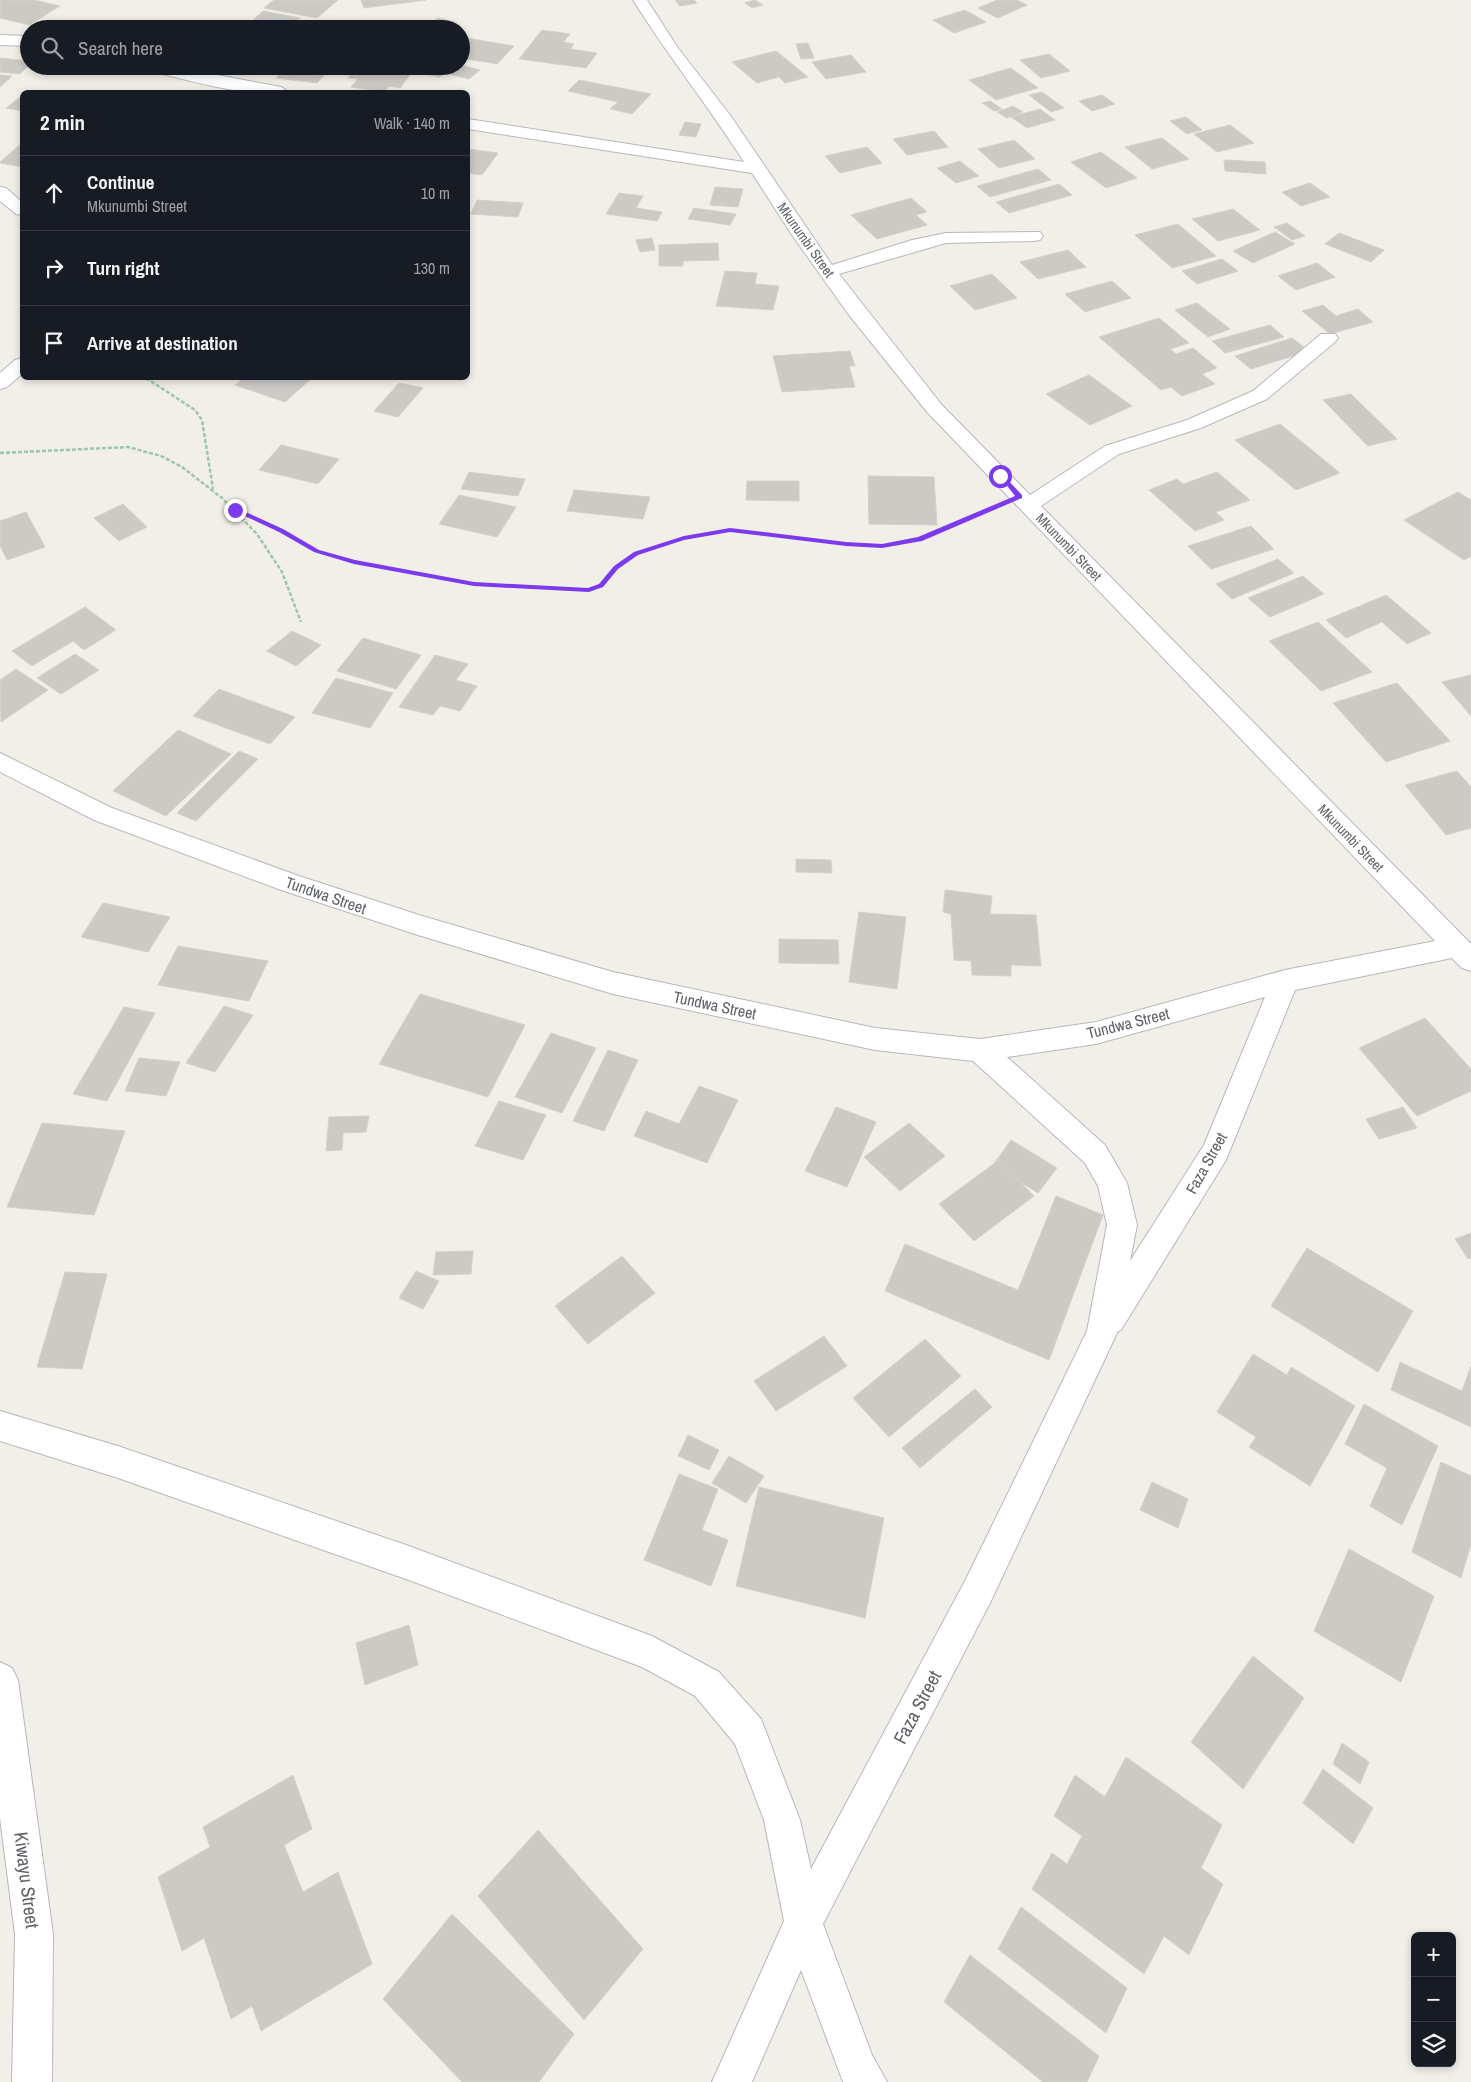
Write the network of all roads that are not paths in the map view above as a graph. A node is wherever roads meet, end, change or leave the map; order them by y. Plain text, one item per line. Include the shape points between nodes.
1 (640, 0) edge
2 (0, 40) edge
3 (20, 41) edge
4 (186, 75) edge
5 (270, 90) edge
6 (470, 124) edge
7 (757, 169) junction
8 (0, 192) edge
9 (20, 208) edge
10 (1034, 236) dead end
11 (828, 272) junction
12 (1328, 338) dead end
13 (20, 366) edge
14 (0, 383) edge
15 (1024, 501) junction
16 (0, 762) edge
17 (1464, 954) edge
18 (1285, 981) junction
19 (980, 1050) junction
20 (1102, 1332) junction
21 (0, 1426) edge
22 (0, 1680) edge
23 (803, 1922) junction
24 (32, 2082) edge
25 (732, 2082) edge
26 (866, 2082) edge

1 - 7 street, Mkunumbi Street
2 - 3 street
4 - 5 street
6 - 7 street
7 - 11 street, Mkunumbi Street
8 - 9 street
10 - 11 street via 946,238
11 - 15 street, Mkunumbi Street via 934,408
12 - 15 street via 1260,395 1194,424 1112,450
13 - 14 street
15 - 17 street, Mkunumbi Street
16 - 19 street, Tundwa Street via 103,814 290,883 604,980 875,1039
17 - 18 street, Tundwa Street
18 - 19 street, Tundwa Street via 1096,1033
18 - 20 street, Faza Street via 1216,1151
19 - 20 street, Faza Street via 1094,1154 1112,1183 1122,1226
20 - 23 street, Faza Street via 978,1591
21 - 23 street via 118,1462 406,1562 652,1653 707,1684 748,1732 782,1820
22 - 24 street, Kiwayu Street via 34,1934
23 - 25 street, Faza Street
23 - 26 street via 856,2067

